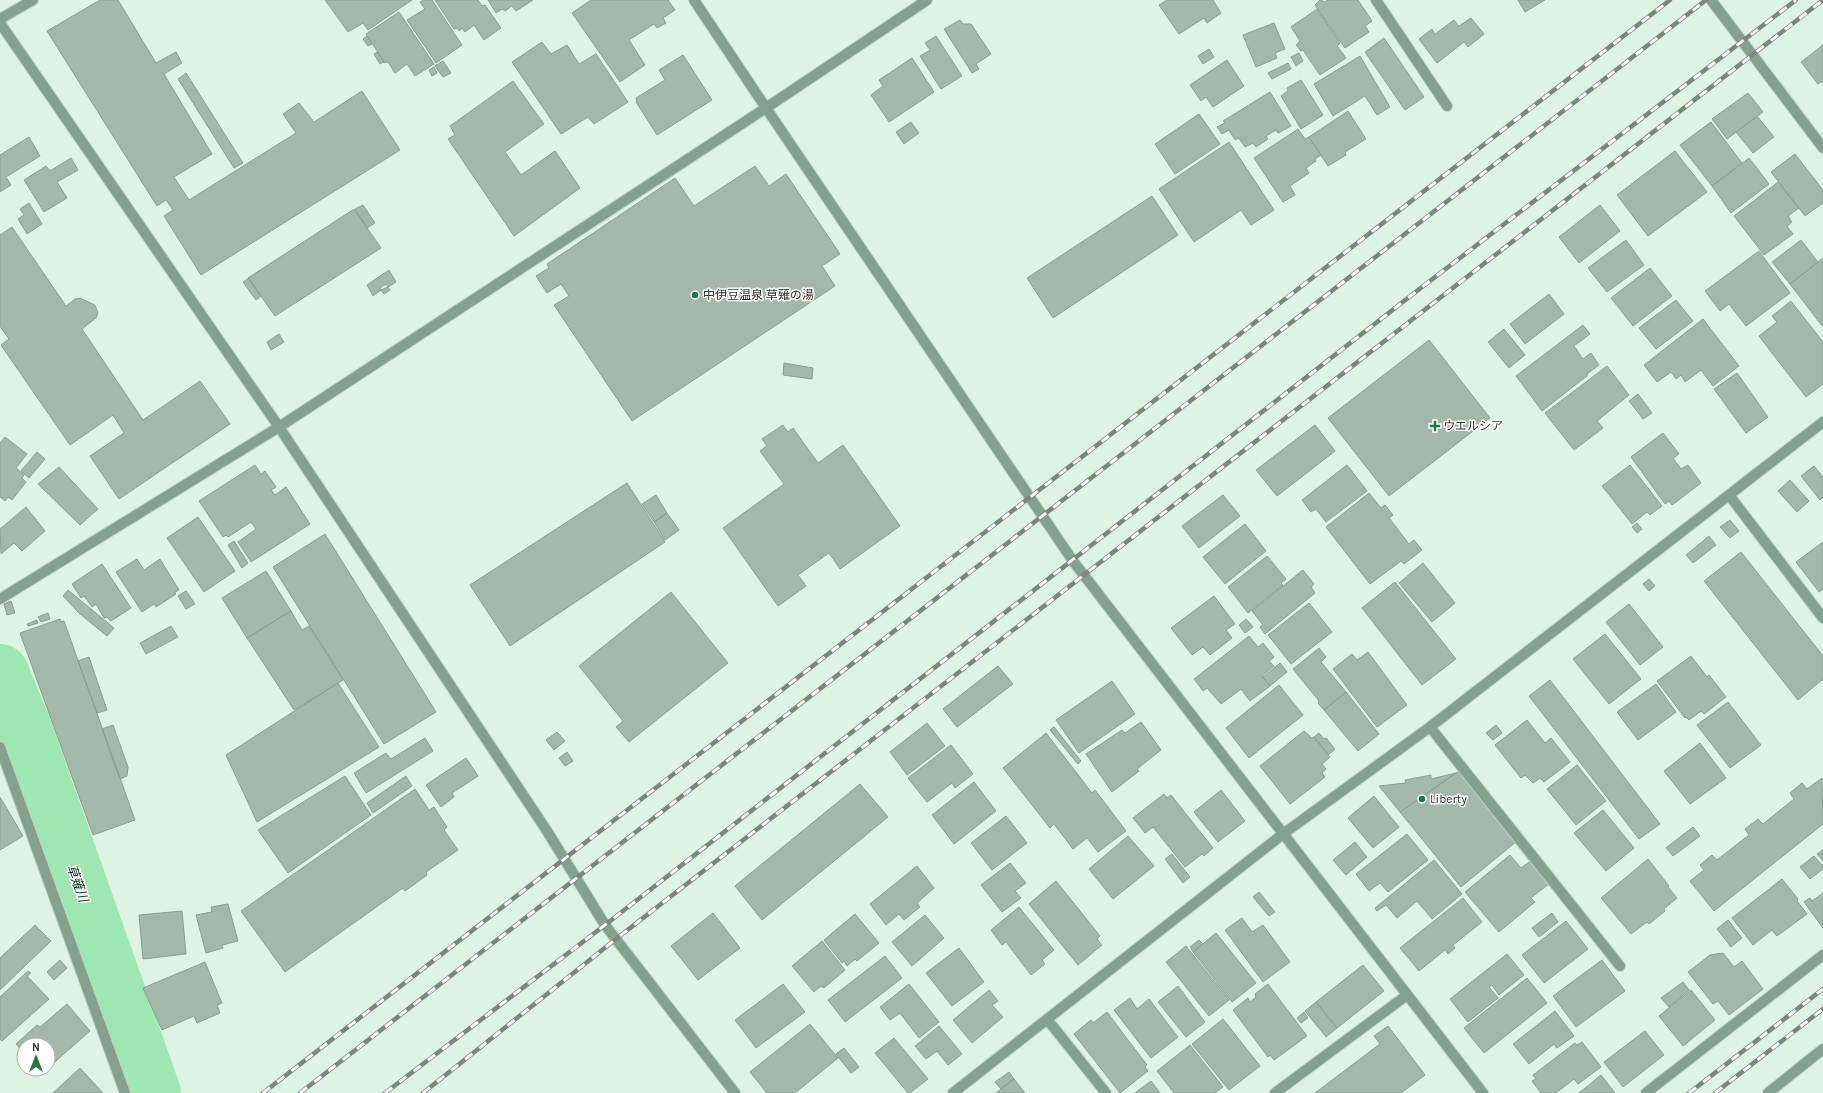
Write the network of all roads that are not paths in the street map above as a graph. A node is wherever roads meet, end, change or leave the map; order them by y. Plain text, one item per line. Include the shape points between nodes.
1 (33, 0) edge
2 (694, 0) edge
3 (927, 0) edge
4 (1376, 0) edge
5 (1711, 0) edge
6 (0, 19) edge
7 (0, 23) edge
8 (1447, 106) dead end
9 (766, 108) junction
10 (1823, 148) edge
11 (1823, 422) edge
12 (278, 427) junction
13 (1729, 495) junction
14 (0, 598) edge
15 (1823, 618) edge
16 (1430, 727) junction
17 (0, 747) edge
18 (1283, 834) junction
19 (1823, 955) edge
20 (1620, 966) dead end
21 (1407, 995) junction
22 (1047, 1019) junction
23 (1823, 1049) edge
24 (125, 1093) edge
25 (735, 1093) edge
26 (953, 1093) edge
27 (1106, 1093) edge
28 (1275, 1093) edge
29 (1483, 1093) edge
30 (1646, 1093) edge
31 (1768, 1093) edge

1 - 6 street
2 - 9 street
3 - 9 street
4 - 8 street
5 - 10 street
7 - 12 street
9 - 12 street
9 - 18 street via 1073,561
11 - 13 street
12 - 14 street
12 - 25 street via 547,831 605,925
13 - 15 street
13 - 16 street
16 - 18 street
16 - 20 street
17 - 24 street
18 - 21 street
18 - 22 street
19 - 30 street
21 - 28 street
21 - 29 street
22 - 26 street
22 - 27 street
23 - 31 street

